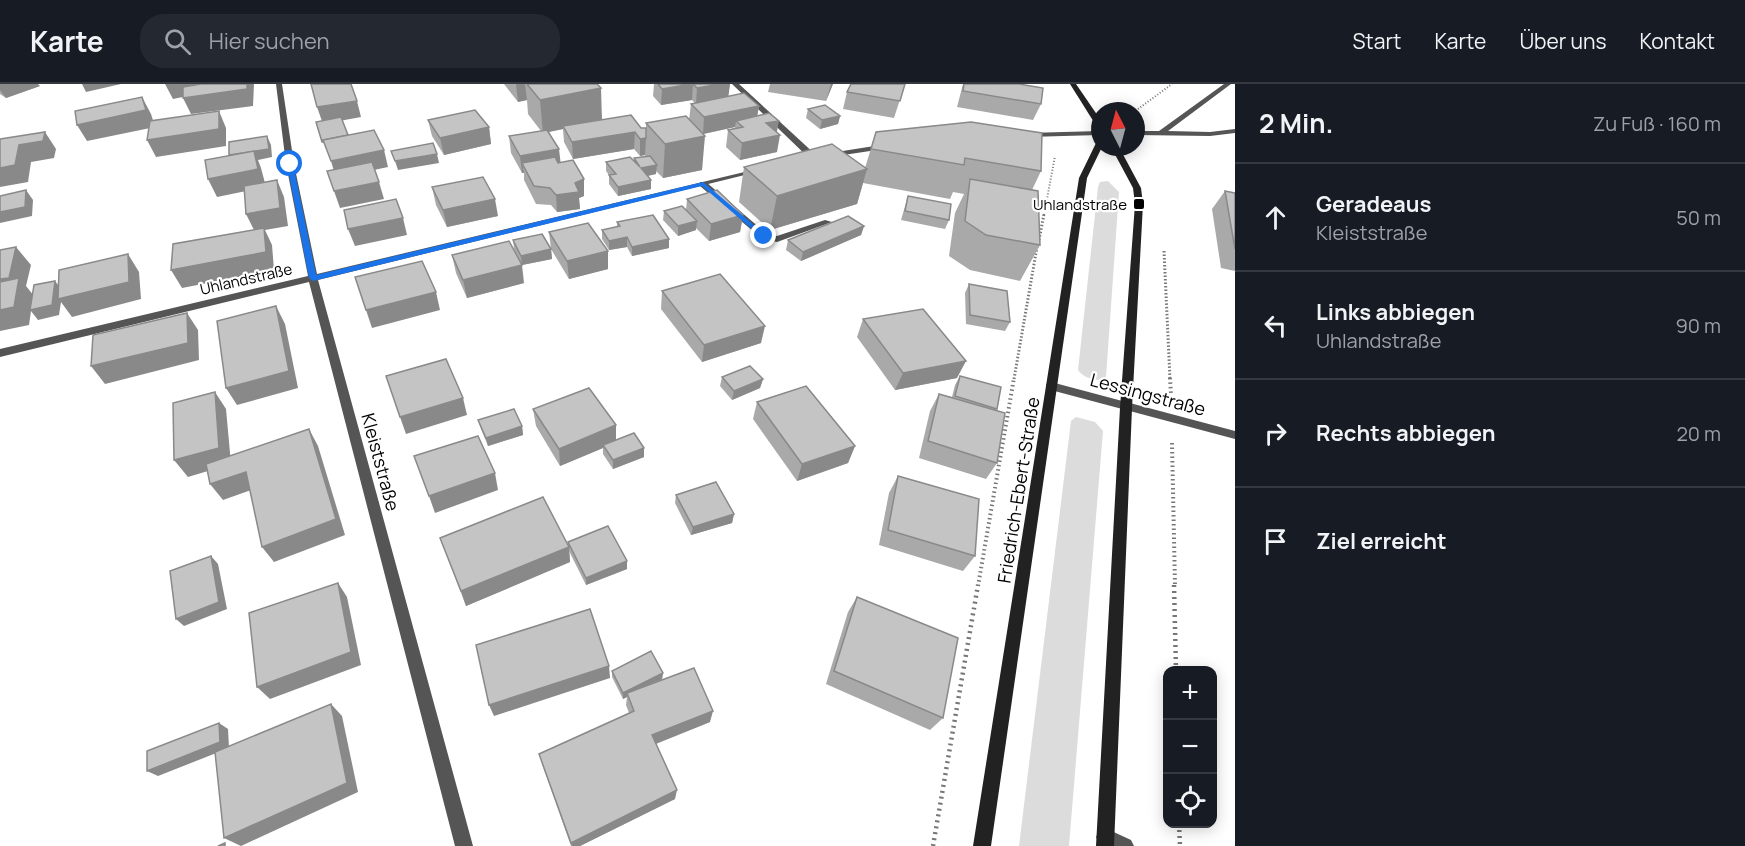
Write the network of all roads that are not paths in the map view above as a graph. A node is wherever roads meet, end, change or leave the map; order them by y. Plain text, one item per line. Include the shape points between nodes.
1 (279, 84) edge
2 (735, 84) edge
3 (1073, 84) edge
4 (1228, 84) edge
5 (1091, 111) edge
6 (1235, 131) edge
7 (1091, 133) edge
8 (1145, 133) edge
9 (1161, 134) junction
10 (1018, 135) edge
11 (895, 145) edge
12 (1094, 156) edge
13 (1120, 156) edge
14 (814, 158) junction
15 (803, 160) edge
16 (770, 168) edge
17 (703, 184) junction
18 (828, 222) edge
19 (313, 278) junction
20 (0, 352) edge
21 (1052, 386) junction
22 (1126, 408) junction
23 (1235, 435) edge
24 (1105, 841) edge
25 (464, 846) edge
26 (982, 846) edge
27 (1125, 846) edge

1 - 19 street, Kleiststraße
2 - 14 street
3 - 5 street
4 - 9 street
6 - 9 street
7 - 10 street
8 - 9 street
11 - 14 street
12 - 21 street, Friedrich-Ebert-Straße via 1083,178
13 - 22 street via 1137,188 1139,204
14 - 15 street
16 - 17 street, Uhlandstraße
17 - 18 street via 764,236 777,239
17 - 19 street, Uhlandstraße
19 - 20 street, Uhlandstraße
19 - 25 street, Kleiststraße
21 - 22 street, Lessingstraße
21 - 26 street, Friedrich-Ebert-Straße
22 - 23 street, Lessingstraße
22 - 24 street
24 - 27 street

